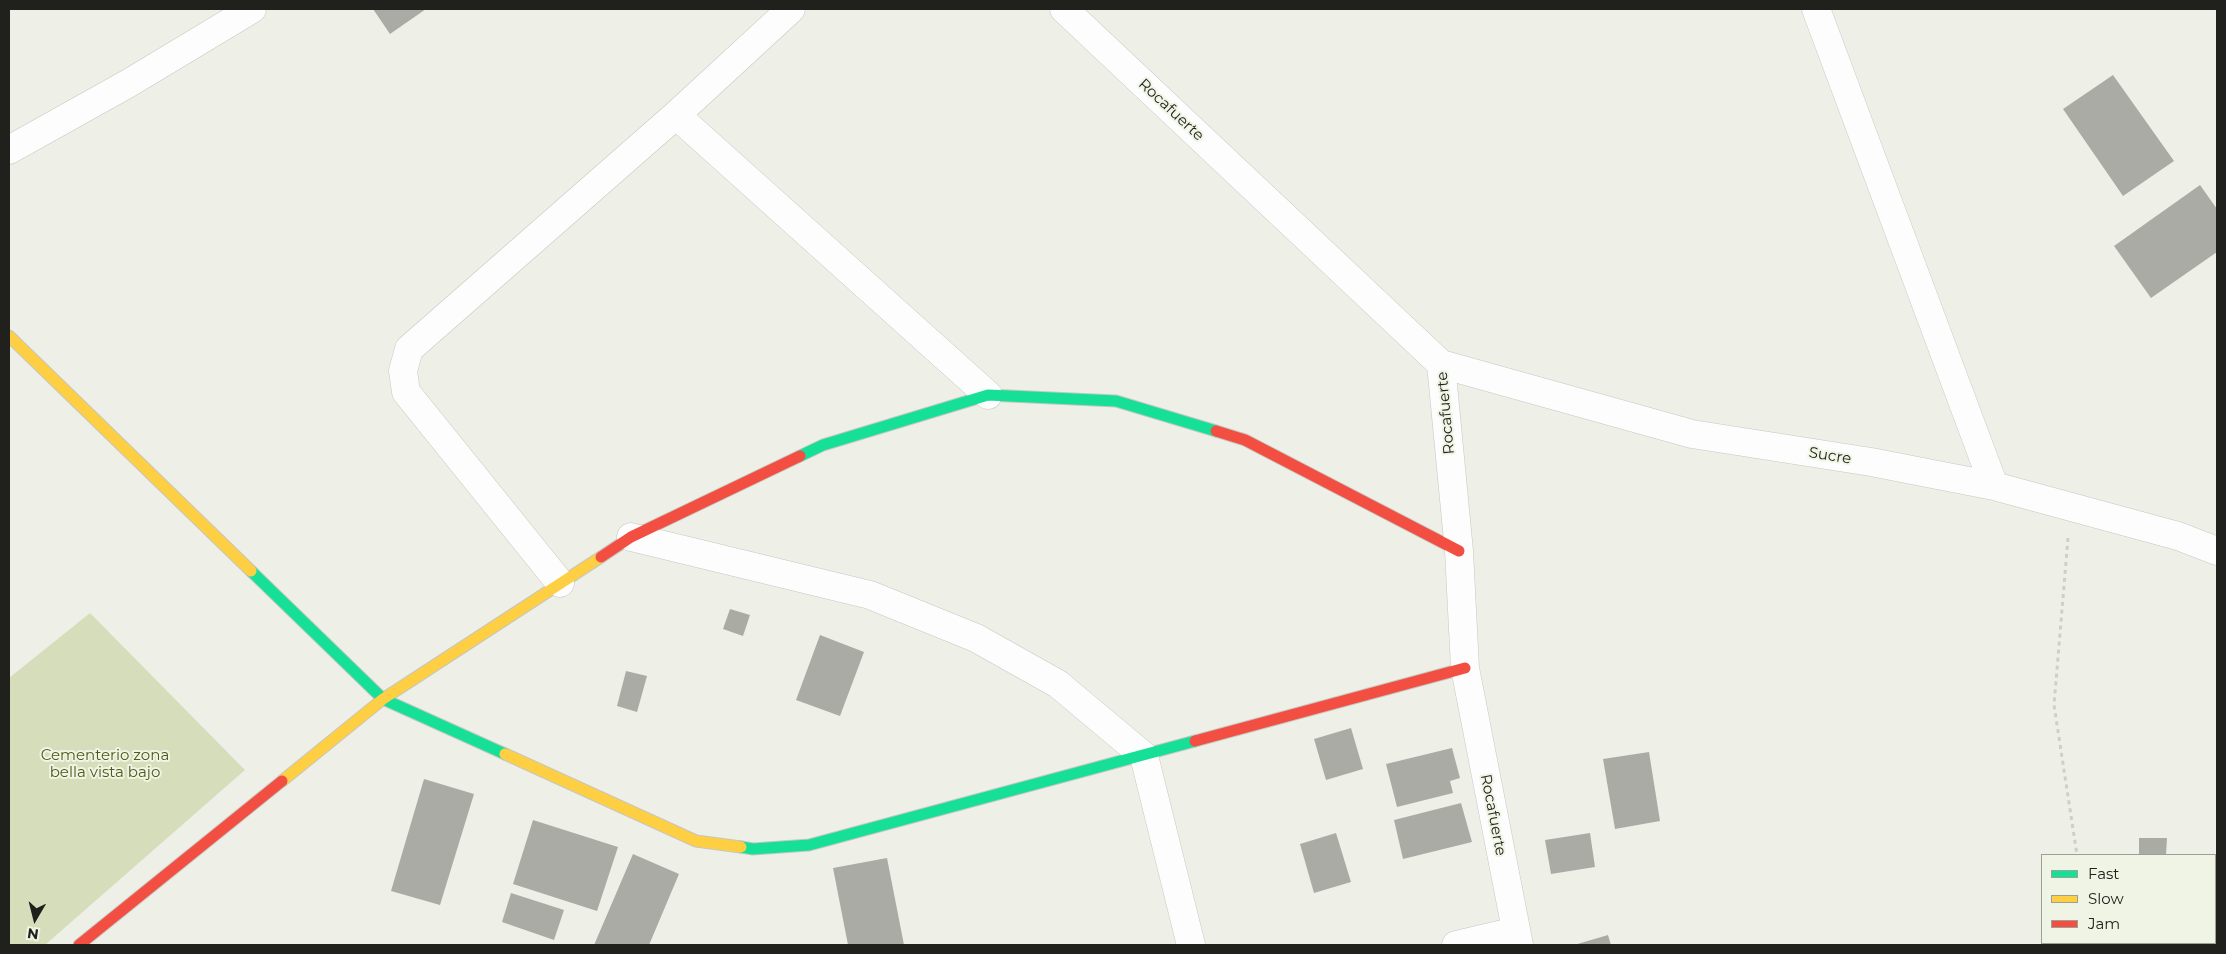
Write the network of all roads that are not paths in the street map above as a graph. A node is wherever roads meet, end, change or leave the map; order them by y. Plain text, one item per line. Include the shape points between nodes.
1 (252, 9) edge
2 (791, 9) edge
3 (1064, 9) edge
4 (1816, 9) edge
5 (676, 115) junction
6 (9, 150) edge
7 (9, 336) edge
8 (1441, 364) junction
9 (988, 395) junction
10 (1994, 486) junction
11 (631, 537) junction
12 (1458, 551) junction
13 (2217, 551) edge
14 (560, 583) junction
15 (1465, 668) junction
16 (383, 699) junction
17 (1144, 756) junction
18 (1517, 938) edge
19 (79, 945) edge
20 (1191, 945) edge
21 (1456, 945) edge

1 - 6 street
2 - 5 street
3 - 8 street, Rocafuerte
4 - 10 street
5 - 9 street
5 - 14 street via 409,349 403,371 406,392
7 - 16 street
8 - 10 street, Sucre via 1692,434 1871,462
8 - 12 street, Rocafuerte
9 - 11 street via 823,445
9 - 12 street via 1116,401 1245,440
10 - 13 street, Sucre via 2178,536
11 - 14 street
11 - 17 street via 870,595 976,638 1058,684
12 - 15 street, Rocafuerte
14 - 16 street
15 - 17 street
15 - 18 street, Rocafuerte
16 - 17 street via 696,841 753,850 809,846
16 - 19 street
17 - 20 street
18 - 21 street

